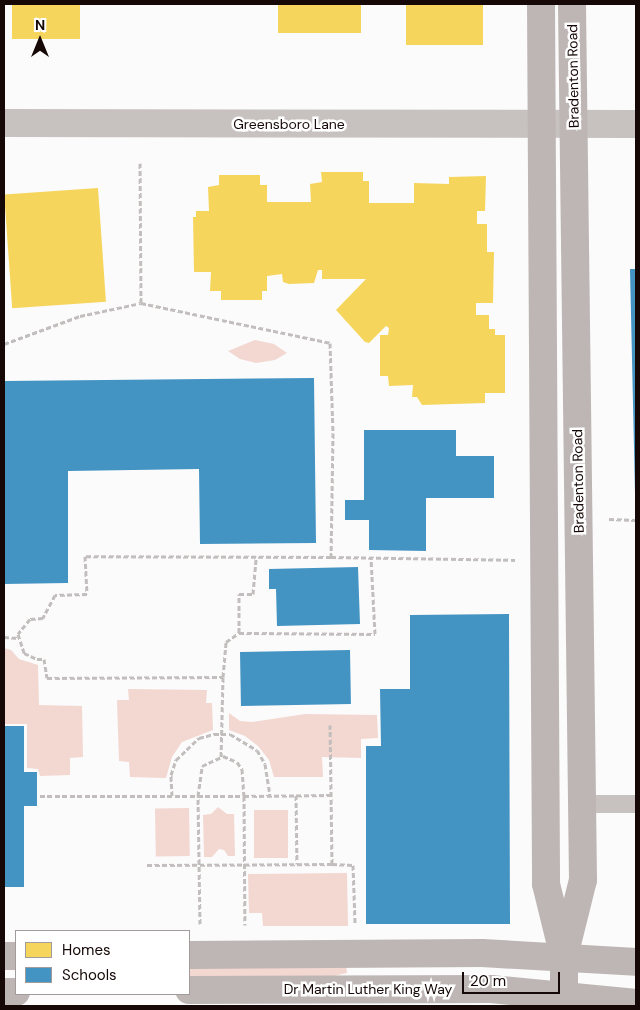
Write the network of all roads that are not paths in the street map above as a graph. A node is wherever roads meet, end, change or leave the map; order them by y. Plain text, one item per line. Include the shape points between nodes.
1 (541, 4) edge
2 (572, 4) edge
3 (4, 123) edge
4 (574, 123) junction
5 (540, 124) junction
6 (636, 124) edge
7 (582, 804) junction
8 (636, 804) edge
9 (190, 955) edge
10 (564, 956) junction
11 (636, 962) edge
12 (190, 990) edge
13 (564, 1000) edge
14 (636, 1003) edge

1 - 5 street, Bradenton Road
2 - 4 street, Bradenton Road
3 - 5 street, Greensboro Lane
4 - 5 street, Greensboro Lane
4 - 6 street, Greensboro Lane
4 - 7 street, Bradenton Road
5 - 10 street, Bradenton Road via 546,884
7 - 8 lane
7 - 10 street, Bradenton Road via 583,880
9 - 10 street via 482,953
10 - 11 street
10 - 13 street, Bradenton Road
12 - 13 street, Dr Martin Luther King Way via 374,988
13 - 14 street, Dr Martin Luther King Way

